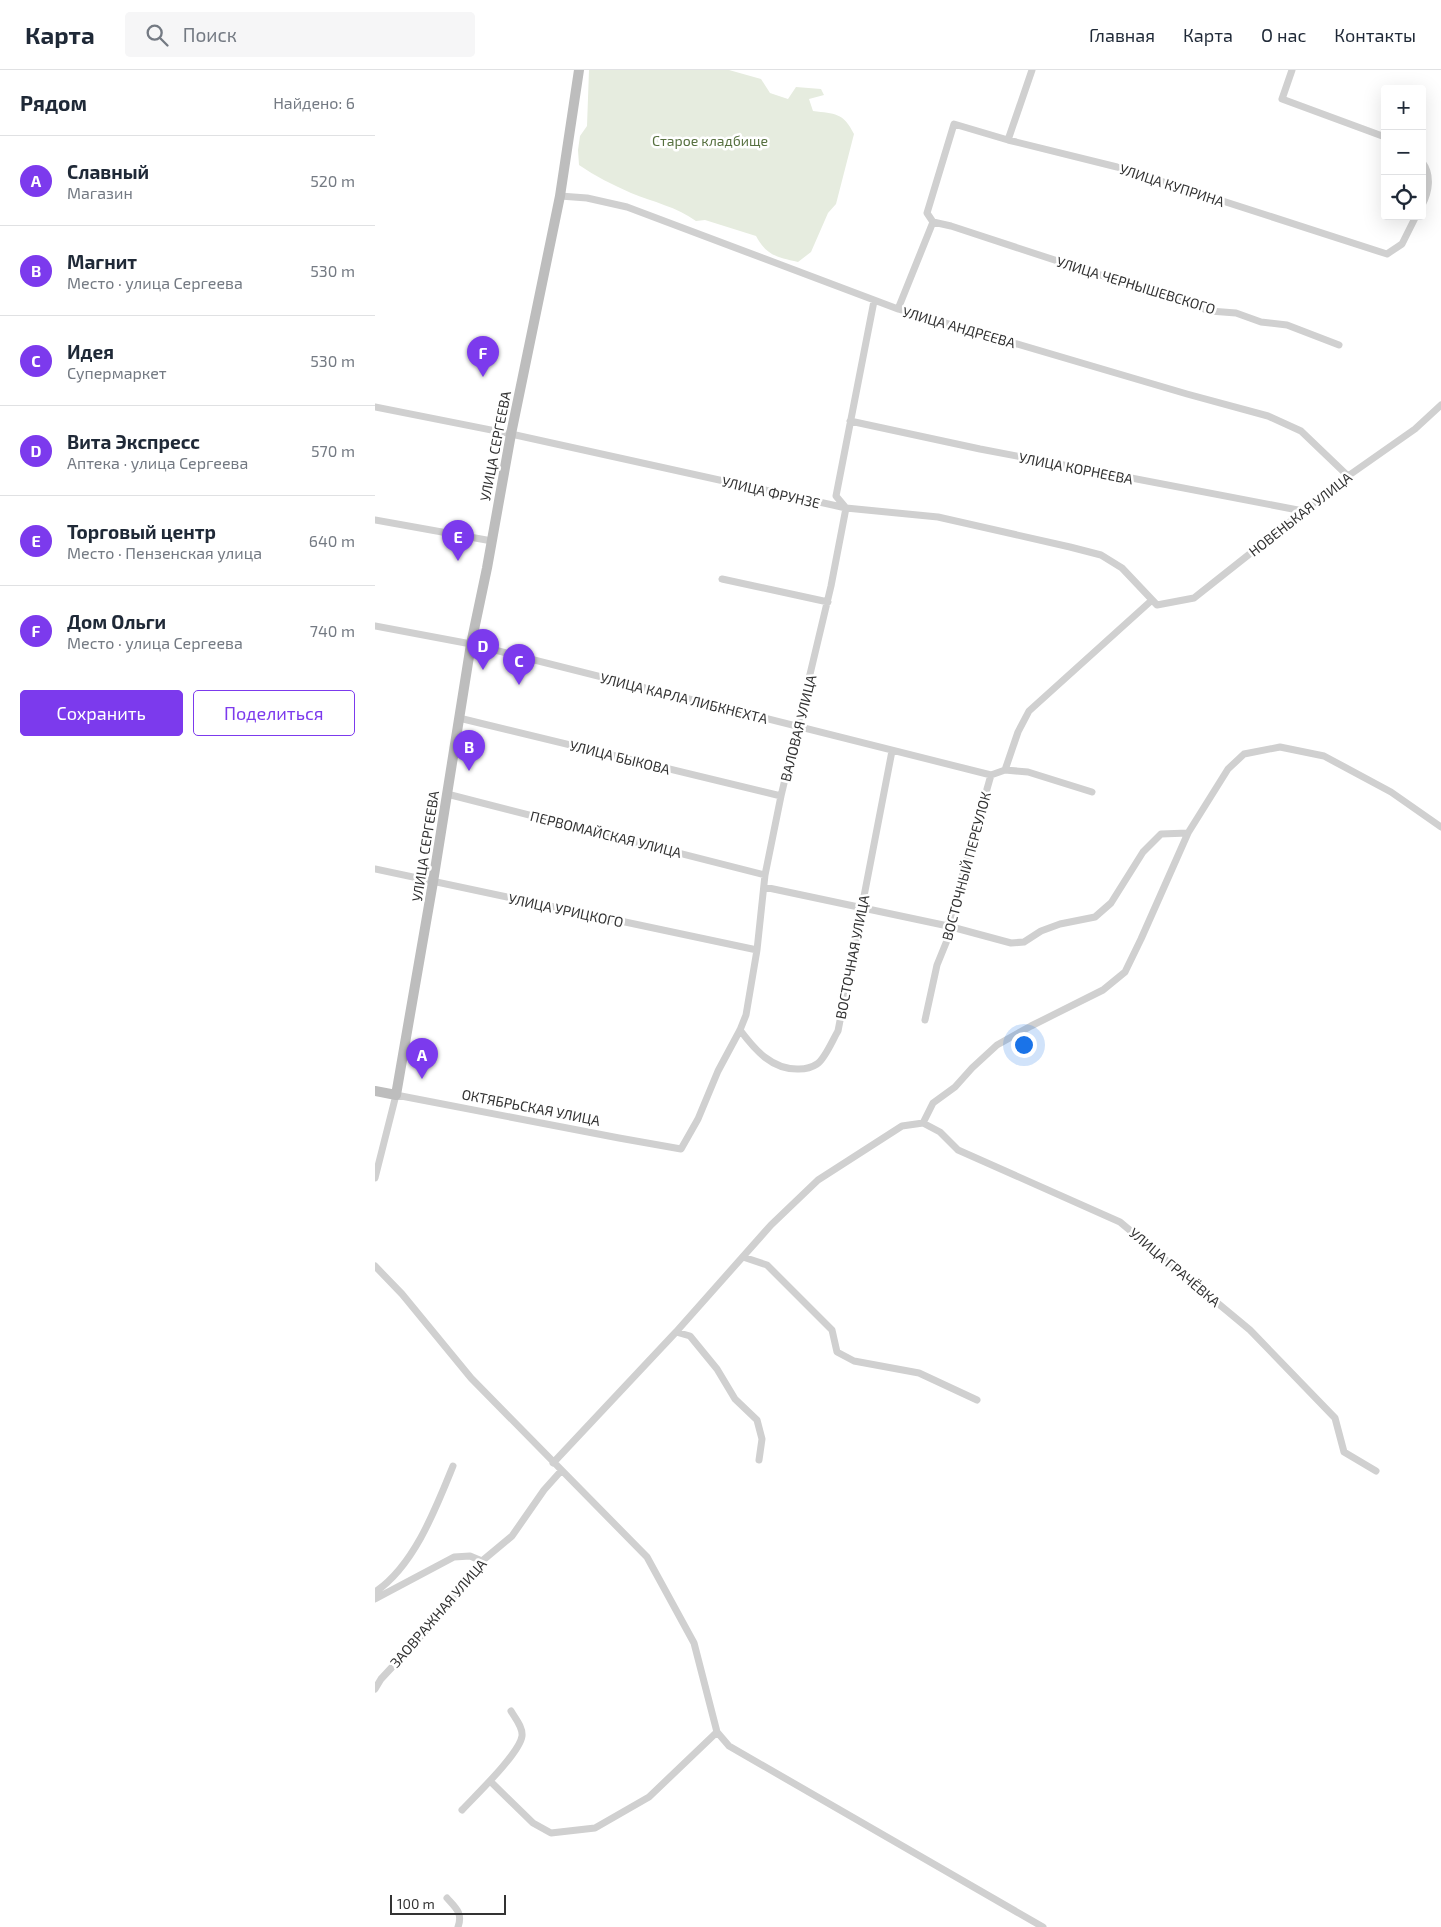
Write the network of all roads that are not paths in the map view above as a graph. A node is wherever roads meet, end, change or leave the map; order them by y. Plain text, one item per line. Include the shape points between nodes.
1 (579, 70) edge
2 (1032, 70) edge
3 (1292, 70) edge
4 (1381, 136) edge
5 (1008, 140) junction
6 (1426, 167) edge
7 (560, 196) junction
8 (1426, 198) edge
9 (1415, 220) edge
10 (933, 222) junction
11 (875, 301) junction
12 (898, 310) junction
13 (1339, 345) dead end
14 (1441, 405) edge
15 (375, 406) edge
16 (850, 421) junction
17 (511, 434) junction
18 (1348, 476) junction
19 (846, 508) junction
20 (1303, 511) junction
21 (375, 520) edge
22 (492, 541) junction
23 (722, 579) dead end
24 (1153, 600) junction
25 (828, 602) junction
26 (375, 626) edge
27 (471, 644) junction
28 (459, 718) junction
29 (798, 728) junction
30 (892, 751) junction
31 (1005, 770) junction
32 (991, 775) junction
33 (1092, 792) dead end
34 (447, 794) junction
35 (781, 796) junction
36 (1441, 827) edge
37 (1188, 833) junction
38 (375, 869) edge
39 (765, 874) junction
40 (433, 882) junction
41 (764, 887) junction
42 (861, 908) junction
43 (948, 926) junction
44 (757, 950) junction
45 (925, 1020) dead end
46 (740, 1030) junction
47 (375, 1091) edge
48 (396, 1095) junction
49 (923, 1123) junction
50 (681, 1149) joint
51 (375, 1178) edge
52 (743, 1257) junction
53 (375, 1266) edge
54 (676, 1332) junction
55 (977, 1400) dead end
56 (759, 1460) dead end
57 (553, 1462) junction
58 (453, 1466) dead end
59 (561, 1471) junction
60 (1376, 1472) dead end
61 (482, 1561) junction
62 (375, 1592) edge
63 (375, 1600) edge
64 (378, 1679) edge
65 (375, 1689) edge
66 (511, 1711) dead end
67 (717, 1732) junction
68 (490, 1781) junction
69 (462, 1810) dead end
70 (447, 1898) dead end
71 (458, 1927) edge
72 (1043, 1927) edge

1 - 7 main road, УЛИЦА СЕРГЕЕВА
2 - 5 street
3 - 4 street via 1281,99
5 - 9 street, УЛИЦА КУПРИНА via 1117,167 1387,254 1402,244
5 - 10 street, УЛИЦА КУПРИНА via 953,124 927,213
6 - 8 street via 1429,192
7 - 11 street, УЛИЦА АНДРЕЕВА via 627,207
7 - 17 main road, УЛИЦА СЕРГЕЕВА
10 - 12 street
10 - 13 street, УЛИЦА ЧЕРНЫШЕВСКОГО via 1210,311 1236,313 1261,322 1287,325
11 - 12 street, УЛИЦА АНДРЕЕВА
11 - 16 street
12 - 18 street, УЛИЦА АНДРЕЕВА via 1267,416 1301,431
14 - 18 street, НОВЕНЬКАЯ УЛИЦА via 1415,429
15 - 17 street, УЛИЦА ФРУНЗЕ
16 - 19 street via 836,496
16 - 20 street, УЛИЦА КОРНЕЕВА via 979,450
17 - 19 street, УЛИЦА ФРУНЗЕ
17 - 22 main road, УЛИЦА СЕРГЕЕВА
18 - 20 street, НОВЕНЬКАЯ УЛИЦА
19 - 24 street, УЛИЦА ФРУНЗЕ via 937,517 1101,555 1122,568
19 - 25 street, ВАЛОВАЯ УЛИЦА
20 - 24 street, НОВЕНЬКАЯ УЛИЦА via 1194,598 1157,605
21 - 22 street
22 - 27 main road, УЛИЦА СЕРГЕЕВА
23 - 25 street
24 - 31 street via 1029,711
25 - 29 street, ВАЛОВАЯ УЛИЦА
26 - 27 street, УЛИЦА КАРЛА ЛИБКНЕХТА
27 - 28 main road, УЛИЦА СЕРГЕЕВА
27 - 29 street, УЛИЦА КАРЛА ЛИБКНЕХТА
28 - 34 main road, УЛИЦА СЕРГЕЕВА
28 - 35 street, УЛИЦА БЫКОВА
29 - 30 street, УЛИЦА КАРЛА ЛИБКНЕХТА
29 - 35 street, ВАЛОВАЯ УЛИЦА
30 - 32 street, УЛИЦА КАРЛА ЛИБКНЕХТА
30 - 42 street, ВОСТОЧНАЯ УЛИЦА
31 - 32 street, ВОСТОЧНЫЙ ПЕРЕУЛОК
31 - 33 street via 1028,772
32 - 43 street, ВОСТОЧНЫЙ ПЕРЕУЛОК
34 - 39 street, ПЕРВОМАЙСКАЯ УЛИЦА
34 - 40 main road, УЛИЦА СЕРГЕЕВА
35 - 39 street, ВАЛОВАЯ УЛИЦА
36 - 37 street via 1391,792 1324,756 1280,747 1244,754 1228,769
37 - 43 street via 1161,834 1143,852 1111,903 1095,917 1060,924 1024,942 1011,943
37 - 49 street via 1125,972 1103,990 997,1045 955,1087 933,1103
38 - 40 street, УЛИЦА УРИЦКОГО
39 - 41 street, ВАЛОВАЯ УЛИЦА
40 - 44 street, УЛИЦА УРИЦКОГО
40 - 48 main road, УЛИЦА СЕРГЕЕВА
41 - 42 street
41 - 44 street, ВАЛОВАЯ УЛИЦА
42 - 43 street
42 - 46 street, ВОСТОЧНАЯ УЛИЦА via 838,1031 819,1063 808,1069 791,1070 777,1066 751,1045
43 - 45 street, ВОСТОЧНЫЙ ПЕРЕУЛОК via 948,938 937,965
44 - 46 street, ВАЛОВАЯ УЛИЦА via 746,1015
46 - 50 street, ВАЛОВАЯ УЛИЦА
47 - 48 main road, ОКТЯБРЬСКАЯ УЛИЦА
48 - 50 street, ОКТЯБРЬСКАЯ УЛИЦА
48 - 51 street
49 - 52 street via 902,1126 817,1180 771,1224
49 - 60 street, УЛИЦА ГРАЧЁВКА via 940,1132 958,1150 1121,1222 1249,1330 1335,1418 1344,1452
52 - 54 street
52 - 55 street via 767,1265 832,1330 837,1352 854,1362 919,1373
53 - 57 street via 403,1294 471,1378
54 - 56 street via 689,1336 717,1369 735,1399 757,1420 762,1439
54 - 57 street
57 - 59 street
58 - 62 street via 432,1518 411,1554 386,1585
59 - 61 street, ЗАОВРАЖНАЯ УЛИЦА via 512,1536
59 - 67 street via 647,1557 694,1643
61 - 63 street via 470,1556 454,1557
61 - 64 street, ЗАОВРАЖНАЯ УЛИЦА via 433,1623
64 - 65 street, ЗАОВРАЖНАЯ УЛИЦА
66 - 68 street via 522,1735 519,1744
67 - 68 street via 649,1797 595,1828 551,1833 533,1823
67 - 72 street via 729,1746
68 - 69 street
70 - 71 street via 459,1911 461,1920

